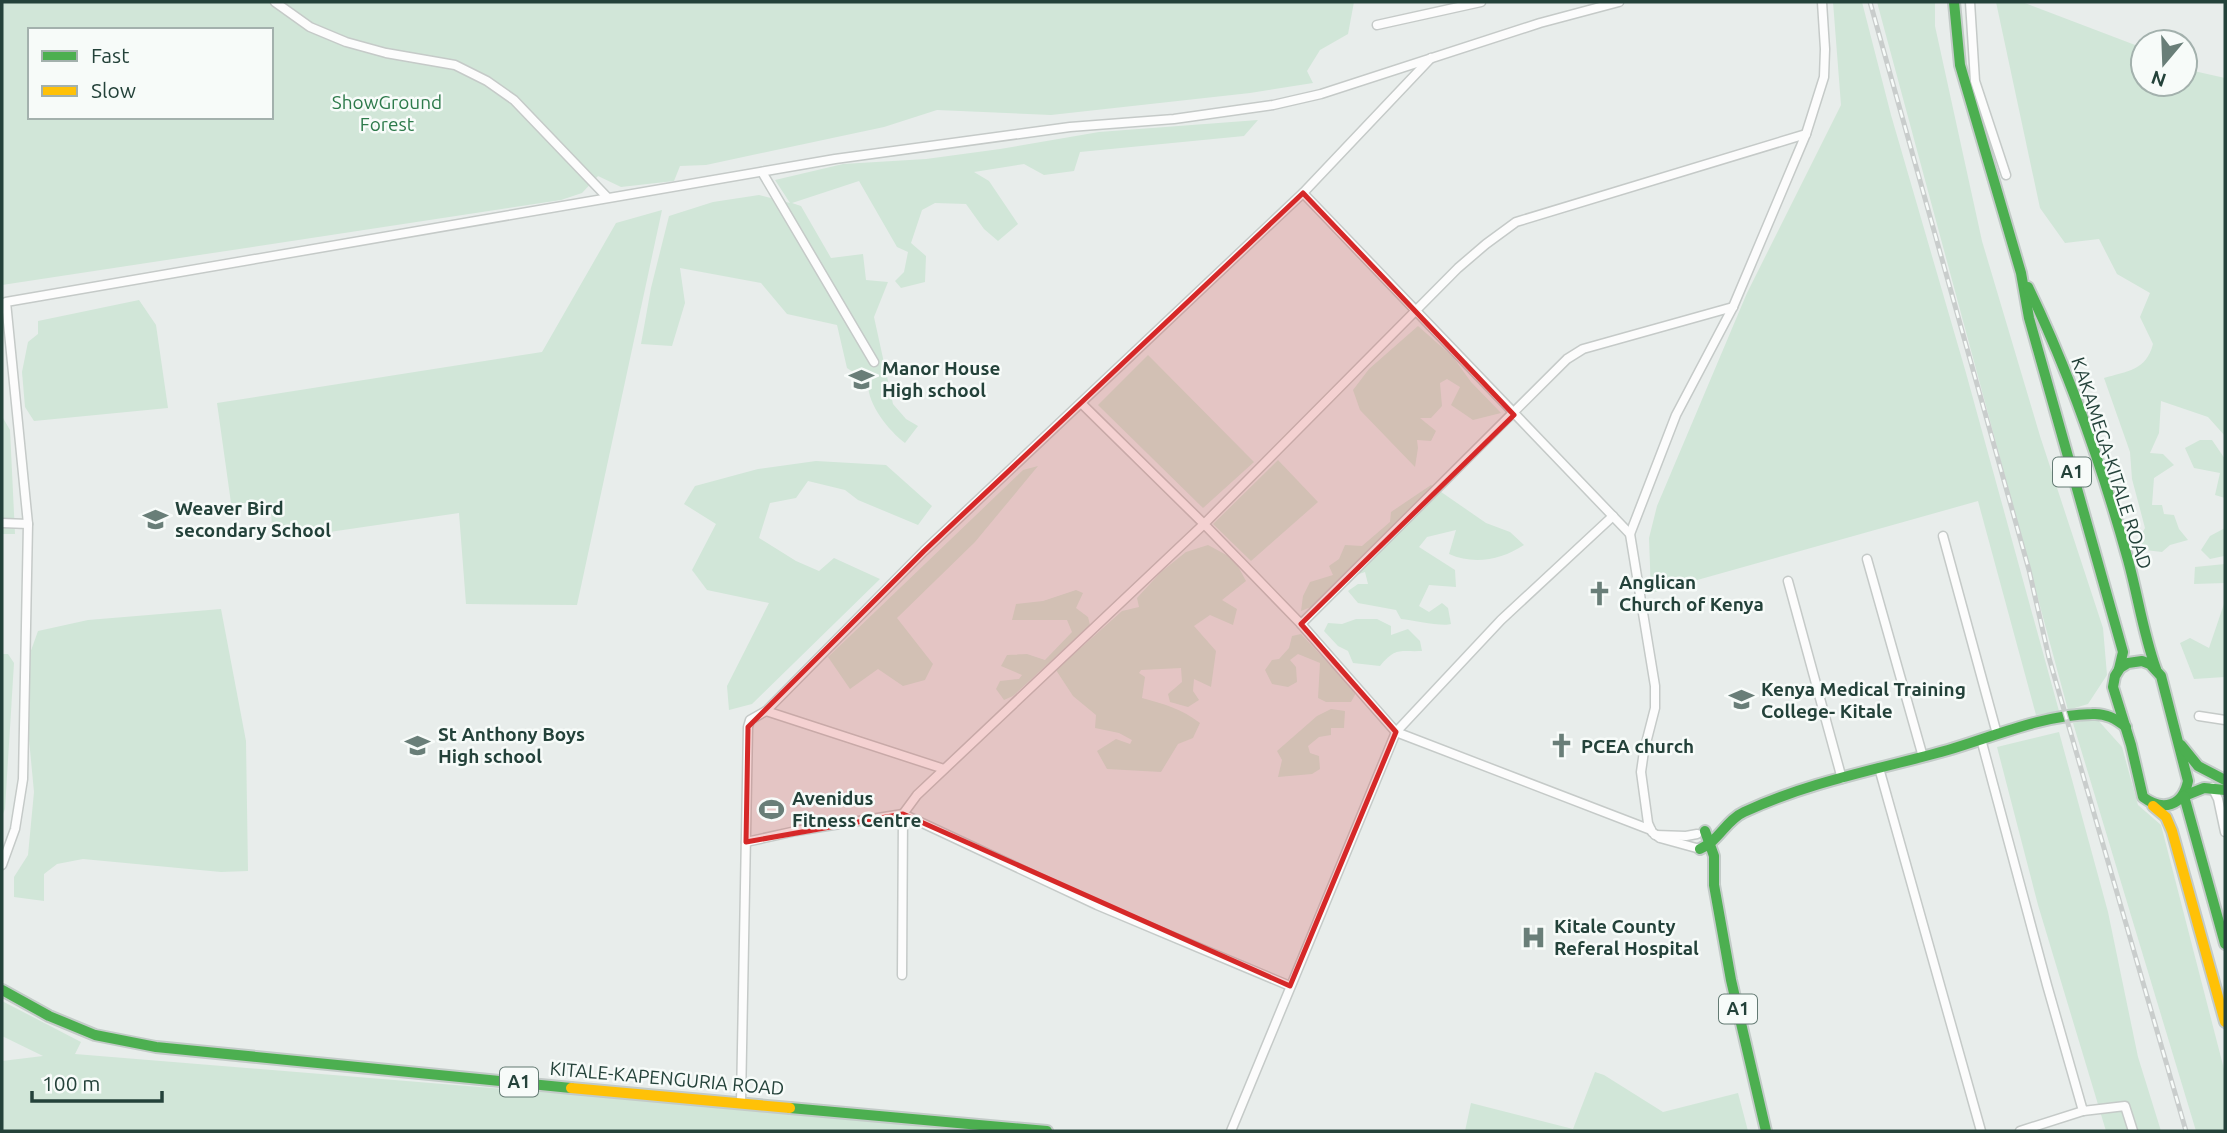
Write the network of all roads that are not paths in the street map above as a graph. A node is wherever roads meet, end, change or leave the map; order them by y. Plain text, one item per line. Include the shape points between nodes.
1 (275, 2) edge
2 (1481, 2) edge
3 (1619, 2) edge
4 (1822, 2) edge
5 (1954, 2) edge
6 (1970, 2) edge
7 (1377, 25) dead end
8 (1432, 57) junction
9 (1806, 134) junction
10 (762, 172) junction
11 (2006, 176) dead end
12 (1303, 193) junction
13 (607, 197) junction
14 (2021, 273) junction
15 (1733, 307) junction
16 (1415, 312) junction
17 (874, 362) dead end
18 (1082, 404) junction
19 (1514, 415) junction
20 (1613, 516) junction
21 (2, 523) edge
22 (28, 524) junction
23 (1204, 524) junction
24 (1630, 534) junction
25 (1943, 536) dead end
26 (1867, 559) dead end
27 (1788, 581) dead end
28 (1301, 624) junction
29 (2119, 669) junction
30 (2156, 669) junction
31 (2113, 684) junction
32 (766, 711) junction
33 (2088, 713) junction
34 (2199, 716) dead end
35 (2225, 720) edge
36 (2126, 727) junction
37 (1396, 732) junction
38 (1997, 734) junction
39 (1980, 739) junction
40 (2178, 740) junction
41 (1923, 757) junction
42 (1879, 768) junction
43 (944, 769) junction
44 (1842, 779) junction
45 (2225, 780) edge
46 (2212, 788) junction
47 (2225, 790) edge
48 (2185, 796) junction
49 (2149, 803) junction
50 (903, 814) junction
51 (1734, 818) junction
52 (1653, 832) junction
53 (1701, 832) junction
54 (2225, 832) edge
55 (746, 842) junction
56 (1706, 848) junction
57 (2, 865) edge
58 (2225, 944) edge
59 (902, 975) dead end
60 (1290, 986) junction
61 (2, 990) edge
62 (2225, 1022) edge
63 (741, 1102) junction
64 (2083, 1111) junction
65 (1047, 1131) edge
66 (1231, 1131) edge
67 (1766, 1131) edge
68 (1981, 1131) edge
69 (2020, 1131) edge
70 (2133, 1131) edge

1 - 13 street via 310,27 346,42 455,65 487,81 514,100
2 - 7 street
3 - 8 street
4 - 9 street via 1824,77
5 - 14 main road, KAKAMEGA-KITALE ROAD / A1 via 1961,65
6 - 11 street via 1975,81
8 - 10 street via 1273,105 1070,127
8 - 12 street
9 - 15 street
9 - 16 street via 1516,222 1477,252
10 - 13 street
10 - 17 street
12 - 16 street
12 - 18 street
13 - 22 street via 6,302
14 - 29 main road, KAKAMEGA-KITALE ROAD / A1 via 2029,318 2123,652
14 - 30 main road, KAKAMEGA-KITALE ROAD / A1 via 2080,409
15 - 19 street via 1583,349
15 - 24 street via 1676,415
16 - 19 street
16 - 23 street
18 - 23 street
18 - 32 street via 924,551
19 - 20 street
19 - 28 street
20 - 24 street
20 - 37 street via 1501,620
21 - 22 street
22 - 57 street via 23,779 15,829
23 - 28 street
23 - 43 street
24 - 52 street via 1655,686 1655,708 1641,772 1645,811
25 - 38 street
26 - 41 street
27 - 44 street
28 - 37 street
29 - 30 main road via 2133,661
29 - 31 main road, KAKAMEGA-KITALE ROAD / A1
30 - 40 main road, KAKAMEGA-KITALE ROAD / A1
31 - 33 main road, A1
31 - 36 main road
32 - 43 street
32 - 55 street via 750,720 748,727
33 - 36 main road via 2109,716
33 - 38 main road
34 - 35 street
36 - 49 main road via 2143,797
37 - 52 street
37 - 60 street
38 - 39 main road
39 - 41 main road
39 - 64 street
40 - 45 main road via 2198,766
40 - 48 main road, KAKAMEGA-KITALE ROAD / A1 via 2188,781
41 - 42 main road
42 - 44 main road
42 - 68 street
43 - 50 street
44 - 51 main road via 1776,799
46 - 47 main road
46 - 48 main road via 2193,789
46 - 54 street
48 - 49 main road via 2173,806
48 - 58 main road, KAKAMEGA-KITALE ROAD
49 - 62 main road via 2170,823
50 - 55 street
50 - 59 street
50 - 60 street via 1097,905
51 - 53 main road
51 - 56 main road
52 - 53 street
52 - 56 street via 1669,842
53 - 56 main road, A1
55 - 63 street
56 - 67 main road, A1 via 1715,861 1714,885 1731,980
60 - 66 street
61 - 63 main road, KITALE-KAPENGURIA ROAD / A1 via 94,1035 156,1046
63 - 65 main road, KITALE-KAPENGURIA ROAD / A1
64 - 69 street
64 - 70 street via 2125,1106

